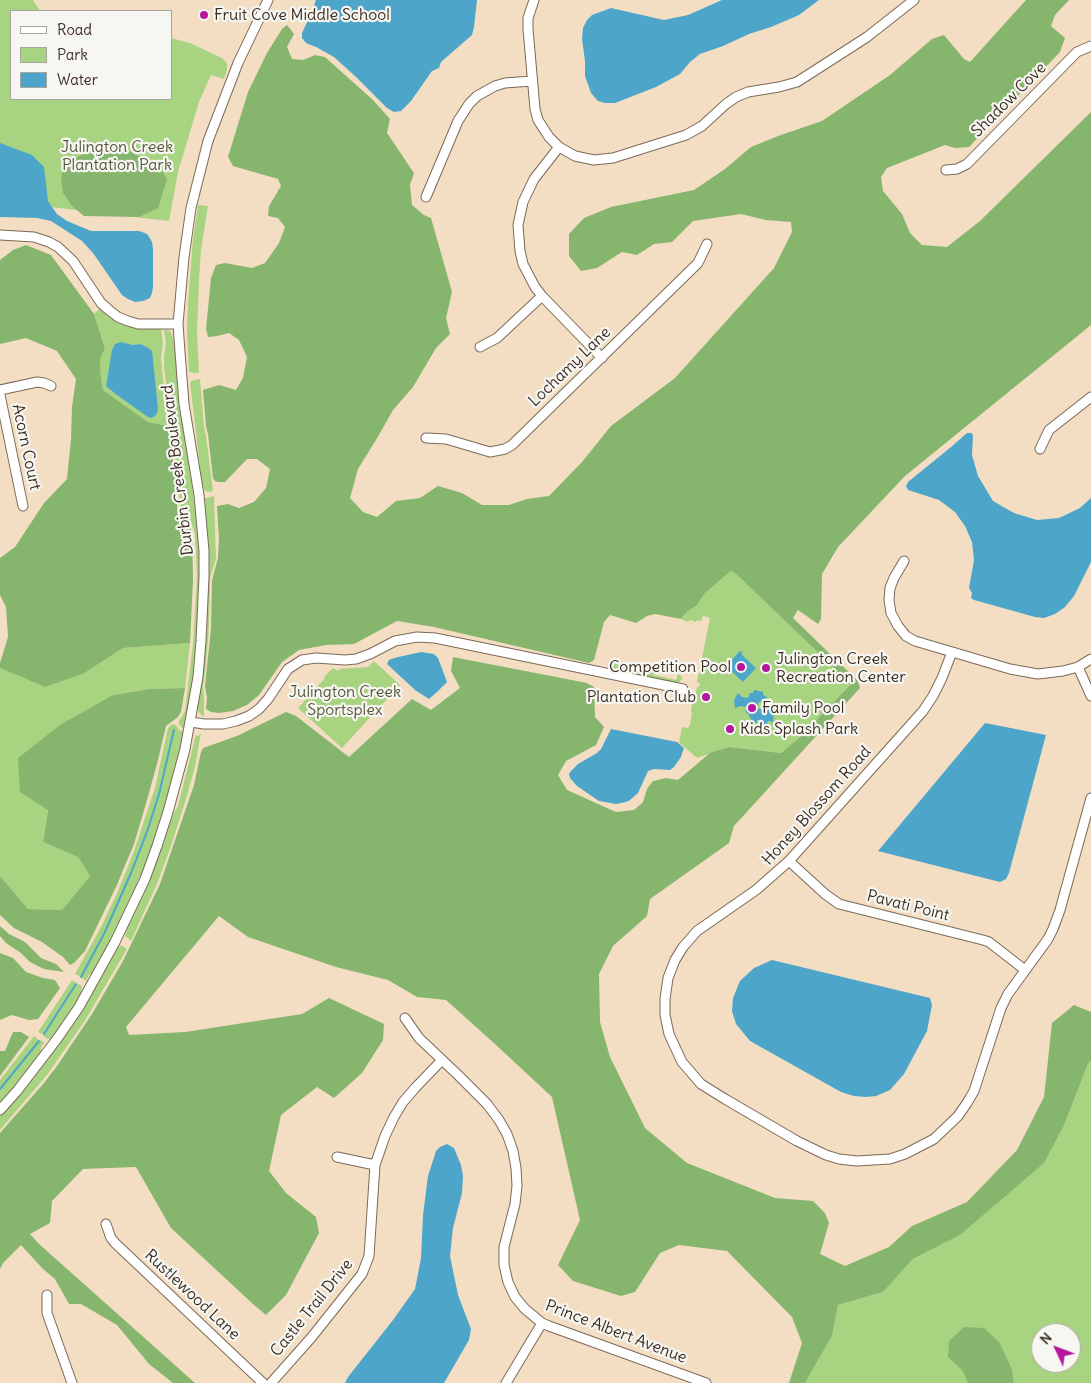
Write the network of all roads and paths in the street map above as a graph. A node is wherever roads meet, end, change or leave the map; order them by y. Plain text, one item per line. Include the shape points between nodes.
1 (268, 0) edge
2 (534, 0) edge
3 (914, 0) edge
4 (1091, 46) edge
5 (532, 81) junction
6 (559, 147) junction
7 (946, 170) dead end
8 (426, 197) dead end
9 (0, 235) edge
10 (707, 244) dead end
11 (542, 296) junction
12 (178, 324) junction
13 (480, 347) dead end
14 (602, 358) junction
15 (50, 386) dead end
16 (0, 390) edge
17 (0, 395) edge
18 (1091, 397) edge
19 (426, 438) dead end
20 (1040, 449) dead end
21 (23, 506) dead end
22 (904, 561) dead end
23 (952, 652) junction
24 (1091, 659) edge
25 (1078, 667) junction
26 (683, 690) dead end
27 (1091, 696) edge
28 (191, 722) junction
29 (1091, 798) edge
30 (789, 861) junction
31 (1025, 970) junction
32 (405, 1018) dead end
33 (442, 1060) junction
34 (0, 1110) edge
35 (337, 1157) dead end
36 (375, 1165) junction
37 (106, 1224) dead end
38 (47, 1296) dead end
39 (542, 1323) junction
40 (72, 1383) edge
41 (263, 1383) edge
42 (271, 1383) edge
43 (506, 1383) edge
44 (706, 1383) edge

1 - 12 street, Durbin Creek Boulevard via 238,63 208,141 187,233
2 - 5 street via 528,28
3 - 6 street via 867,37 808,75 791,84 742,94 686,135 607,160 582,158
4 - 7 street, Shadow Cove via 1077,52 967,164
5 - 6 street via 538,120
5 - 8 street via 495,86 469,104 458,121
6 - 11 street via 528,190 518,225 523,264
9 - 12 street via 34,237 58,247 73,261 101,303 118,317 138,324
10 - 14 street, Lochamy Lane via 698,263
11 - 13 street via 496,338
11 - 14 street
12 - 28 street, Durbin Creek Boulevard via 182,386 204,551 201,642
14 - 19 street, Lochamy Lane via 505,449 490,452 446,438
15 - 16 street via 37,382
17 - 21 street, Acorn Court
18 - 20 street via 1049,430
22 - 23 street via 890,588 891,613 906,636
23 - 25 street via 1038,674
23 - 30 street, Honey Blossom Road via 923,711
24 - 25 street
25 - 27 street
26 - 28 street via 445,640 417,637 395,641 356,659 302,660 288,669 268,699 248,716 223,724
28 - 34 street, Durbin Creek Boulevard via 157,846 116,942 57,1039
29 - 31 street, Honey Blossom Road via 1053,929
30 - 31 street, Pavati Point via 839,904 984,940
30 - 31 street, Honey Blossom Road via 756,890 691,937 675,960 668,978 665,1015 669,1034 682,1062 701,1084 812,1149 839,1159 890,1159 934,1139 953,1122 974,1091 1001,1008
32 - 33 street, Prince Albert Avenue via 419,1038
33 - 36 street, Castle Trail Drive via 394,1117
33 - 39 street, Prince Albert Avenue via 487,1104 507,1134 513,1151 517,1186 504,1247 504,1265 516,1297
35 - 36 street
36 - 42 street, Castle Trail Drive via 369,1256 362,1274
37 - 41 street, Rustlewood Lane via 111,1238
38 - 40 street via 47,1314
39 - 43 street
39 - 44 street, Prince Albert Avenue

